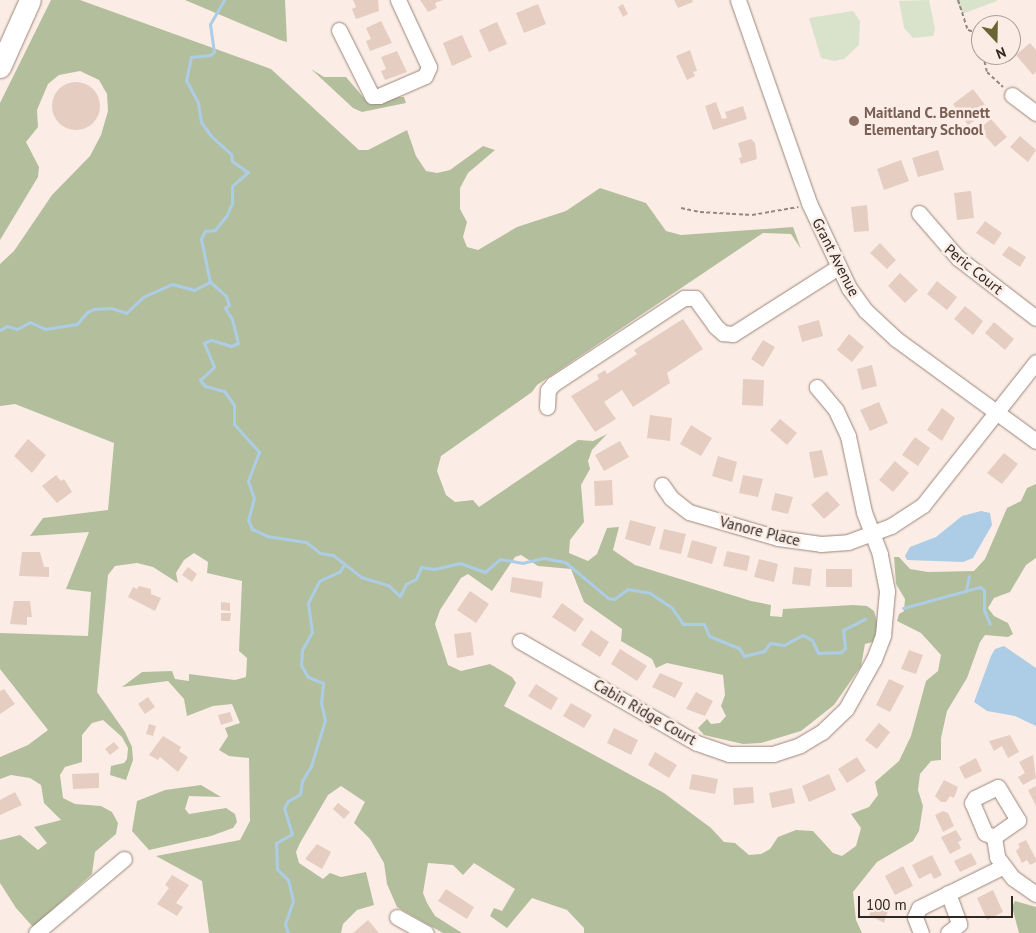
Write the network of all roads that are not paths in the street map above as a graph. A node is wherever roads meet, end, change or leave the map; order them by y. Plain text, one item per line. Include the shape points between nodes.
1 (30, 0) edge
2 (398, 0) edge
3 (738, 0) edge
4 (339, 30) dead end
5 (0, 67) edge
6 (1012, 95) road end
7 (1036, 113) edge
8 (919, 213) dead end
9 (838, 267) junction
10 (1036, 318) edge
11 (1036, 362) edge
12 (817, 387) dead end
13 (547, 406) dead end
14 (997, 413) junction
15 (1036, 441) edge
16 (662, 485) dead end
17 (872, 533) junction
18 (520, 641) dead end
19 (994, 837) dead end
20 (124, 859) dead end
21 (1002, 867) junction
22 (948, 893) junction
23 (1036, 894) edge
24 (397, 917) dead end
25 (36, 933) edge
26 (426, 933) edge
27 (921, 933) edge
28 (948, 933) edge

1 - 5 highway
2 - 4 street via 428,64 429,72 425,76 372,96
3 - 9 street, Grant Avenue via 810,203
6 - 7 street
8 - 10 street, Peric Court via 958,258
9 - 13 street via 733,334 722,333 696,298 684,298 553,384 548,390
9 - 14 street, Grant Avenue via 854,296 880,326
11 - 14 street, Vanore Place
12 - 17 street, Cabin Ridge Court via 836,410 848,436
14 - 15 street, Grant Avenue
14 - 17 street, Vanore Place via 923,505 892,526
16 - 17 street, Vanore Place via 671,498 690,512 778,538 837,544
17 - 18 street, Cabin Ridge Court via 887,591 885,626 874,660 846,709 822,732 800,745 773,754 729,754 697,743
19 - 21 street via 994,847
20 - 25 street
21 - 22 street
21 - 23 street
22 - 27 street via 916,911 915,922
22 - 28 street via 959,924
24 - 26 street

